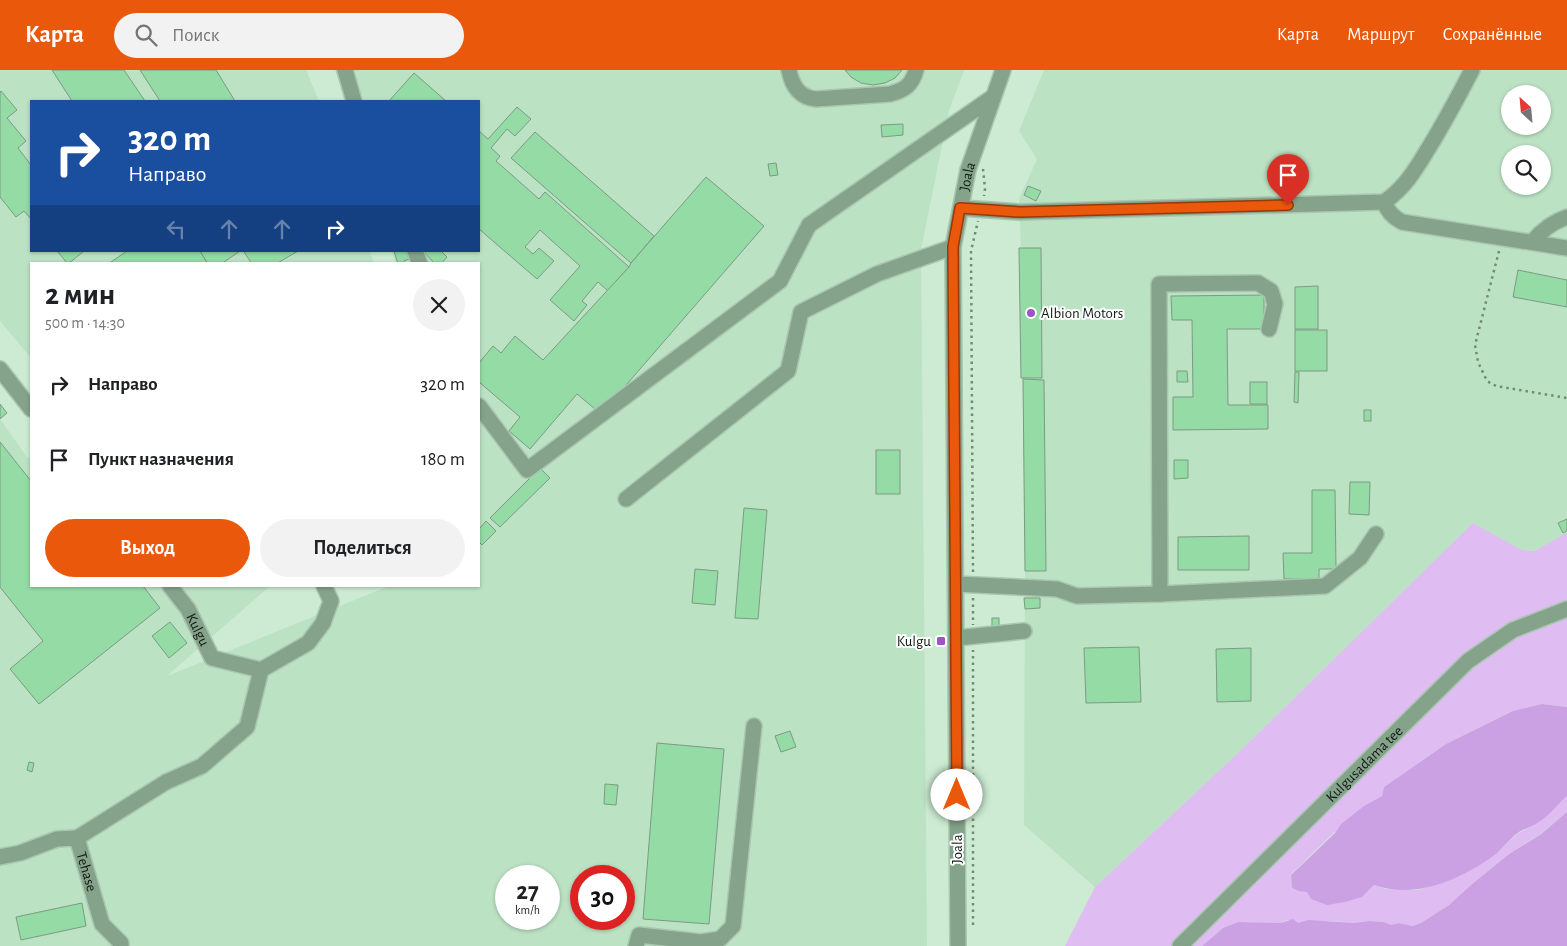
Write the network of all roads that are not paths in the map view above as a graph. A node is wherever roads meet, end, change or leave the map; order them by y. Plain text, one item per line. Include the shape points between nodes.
1 (344, 70) edge
2 (789, 70) edge
3 (916, 70) edge
4 (1003, 70) edge
5 (1472, 70) edge
6 (993, 98) junction
7 (354, 100) edge
8 (1384, 202) junction
9 (960, 208) junction
10 (1567, 217) edge
11 (1532, 242) junction
12 (953, 247) junction
13 (1567, 248) edge
14 (1270, 329) dead end
15 (0, 369) edge
16 (30, 407) edge
17 (480, 407) edge
18 (626, 499) dead end
19 (1376, 534) dead end
20 (956, 584) junction
21 (171, 587) edge
22 (324, 587) edge
23 (1160, 594) junction
24 (1567, 609) edge
25 (1024, 631) dead end
26 (956, 638) junction
27 (262, 670) junction
28 (754, 726) dead end
29 (78, 838) junction
30 (0, 857) edge
31 (121, 946) edge
32 (636, 946) edge
33 (958, 946) edge
34 (1180, 946) edge

1 - 7 street
2 - 3 street via 796,89 805,97 816,99 898,92 911,83
4 - 6 street, Joala
5 - 8 street via 1413,173 1402,188
6 - 9 street, Joala via 968,170
6 - 17 street via 809,225 780,281 527,470
8 - 9 street via 1020,212
8 - 11 street via 1393,217 1402,222
9 - 12 street, Joala
10 - 11 street via 1542,230
11 - 13 street
12 - 18 street via 877,274 801,312 788,371
12 - 20 street, Joala
14 - 23 street via 1275,304 1271,291 1258,283 1159,284
15 - 16 street
19 - 23 street via 1360,558 1325,586
20 - 23 street via 1057,589 1077,596
20 - 26 street, Joala
21 - 27 street, Kulgu via 188,609 212,658
22 - 27 street via 331,601 323,623 308,642
24 - 34 street, Kulgusadama tee via 1513,630 1468,661
25 - 26 street
26 - 33 street, Joala
27 - 29 street via 247,728 202,766 166,782
28 - 32 street via 733,926 720,939 701,942 639,935
29 - 30 street, Tehase via 57,839
29 - 31 street, Tehase via 102,924

